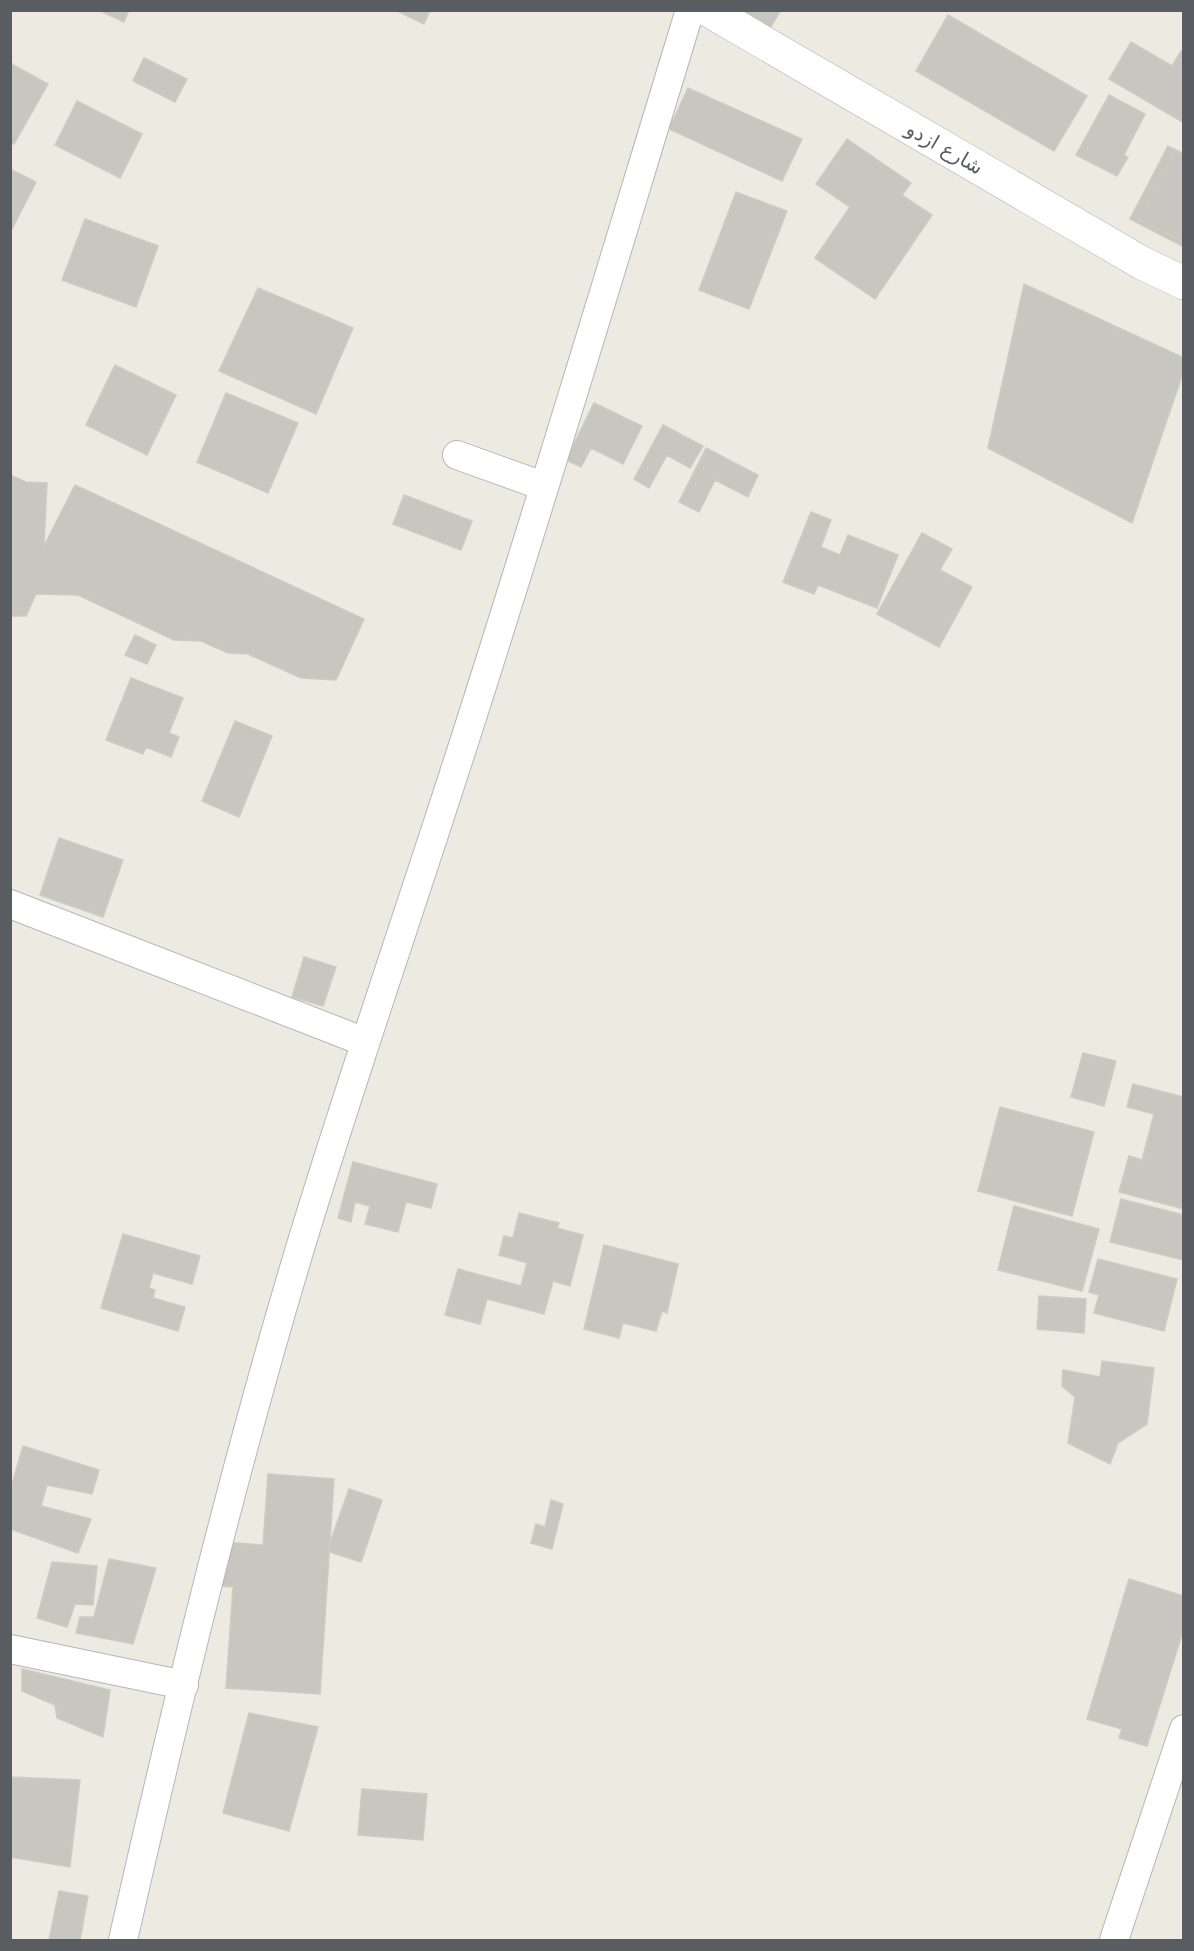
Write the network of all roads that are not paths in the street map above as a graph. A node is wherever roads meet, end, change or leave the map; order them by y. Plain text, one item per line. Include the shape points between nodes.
1 (690, 10) edge
2 (708, 10) edge
3 (1184, 283) edge
4 (457, 455) dead end
5 (543, 486) junction
6 (10, 904) edge
7 (365, 1042) junction
8 (10, 1649) edge
9 (184, 1685) junction
10 (1184, 1729) edge
11 (123, 1941) edge
12 (1114, 1941) edge

1 - 5 street
2 - 3 street, شارع ازدو via 1142,263
4 - 5 street
5 - 7 street
6 - 7 street
7 - 9 street via 300,1249
8 - 9 street
9 - 11 street
10 - 12 street

